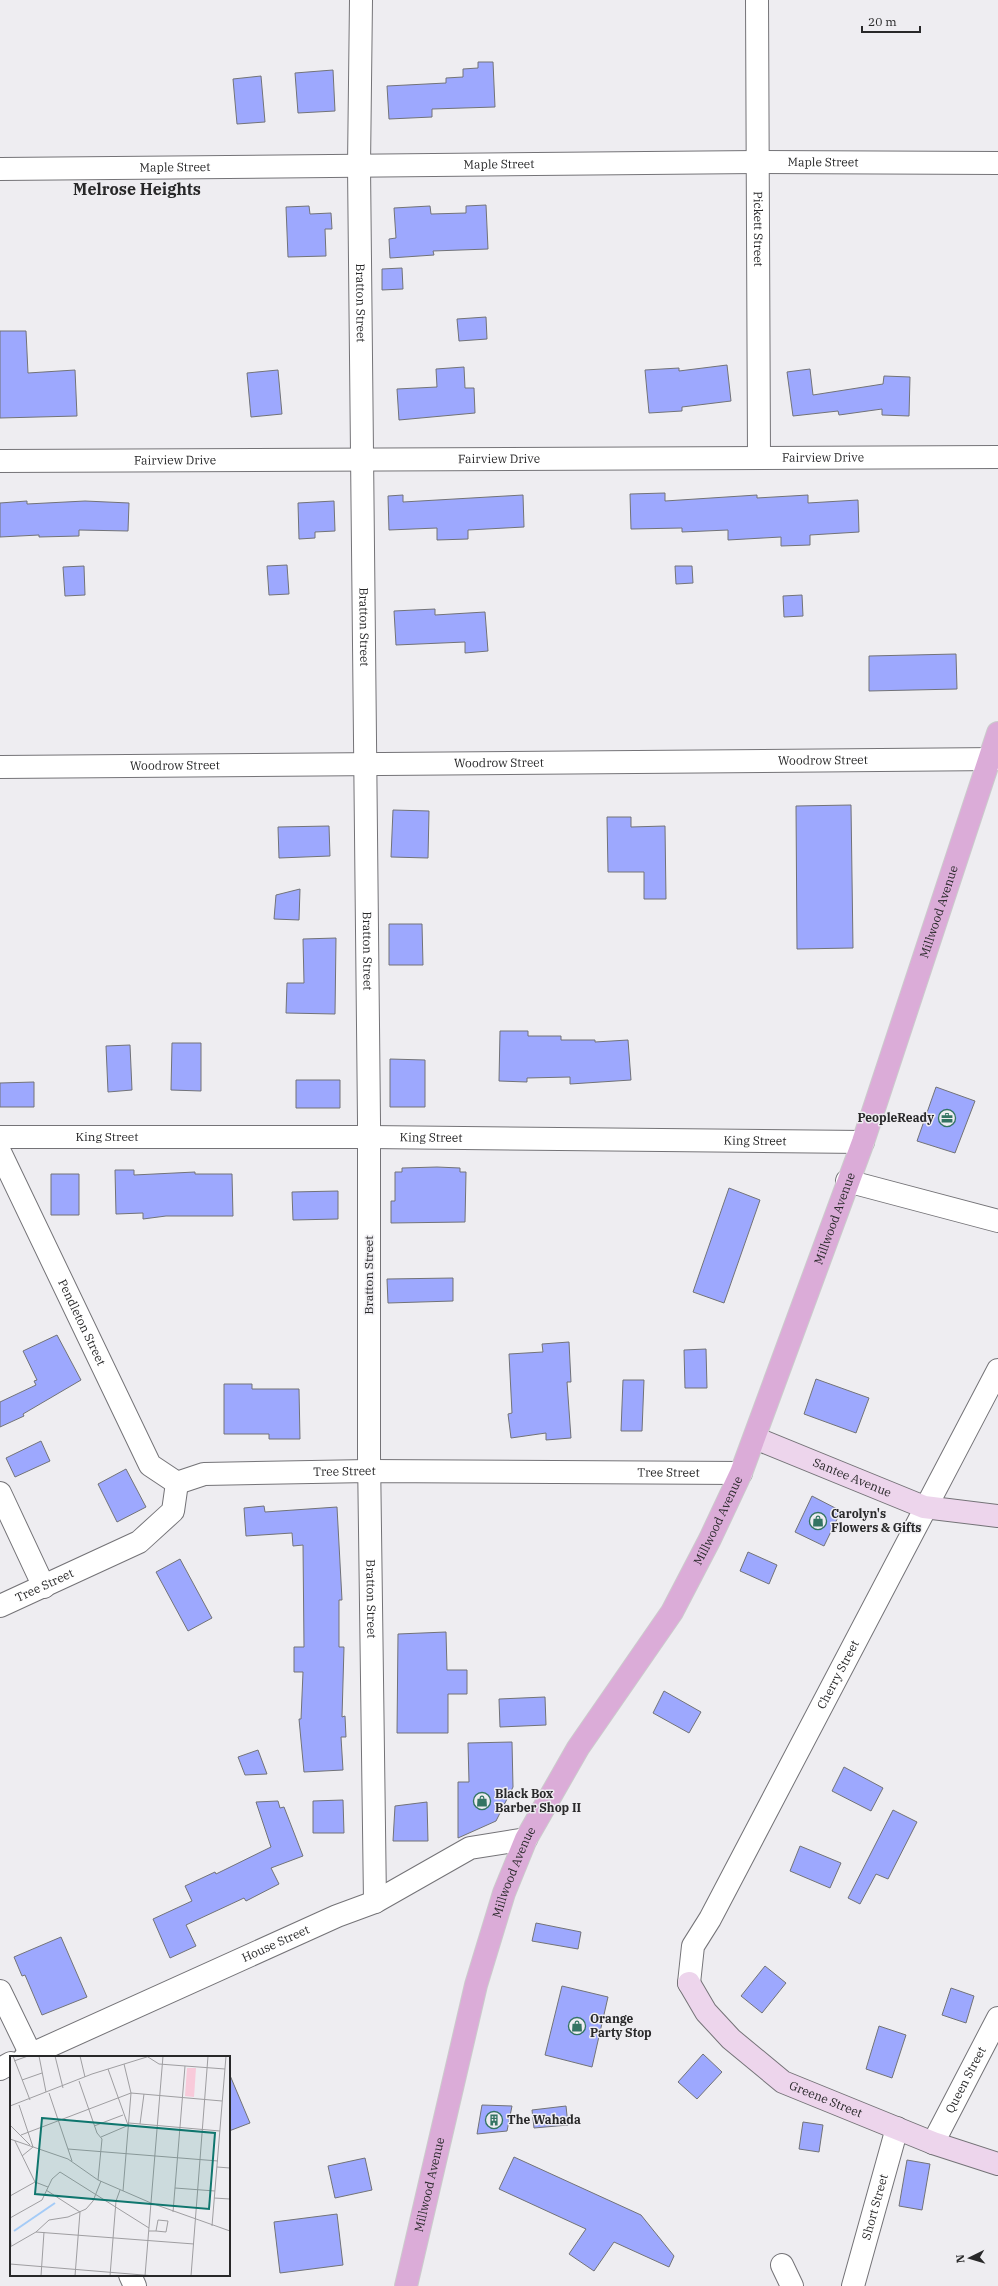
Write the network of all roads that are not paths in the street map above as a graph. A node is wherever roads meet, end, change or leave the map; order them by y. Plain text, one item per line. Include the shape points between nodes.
1 (361, 0) edge
2 (757, 0) edge
3 (758, 162) junction
4 (998, 163) edge
5 (359, 166) junction
6 (0, 169) edge
7 (998, 457) edge
8 (759, 458) junction
9 (362, 460) junction
10 (0, 462) edge
11 (998, 733) edge
12 (994, 759) edge
13 (365, 764) junction
14 (0, 767) edge
15 (369, 1137) junction
16 (862, 1142) junction
17 (0, 1149) edge
18 (847, 1181) junction
19 (998, 1221) edge
20 (998, 1370) edge
21 (755, 1438) junction
22 (369, 1471) junction
23 (741, 1473) junction
24 (177, 1483) junction
25 (0, 1494) edge
26 (924, 1508) junction
27 (998, 1516) edge
28 (44, 1587) junction
29 (0, 1606) edge
30 (526, 1838) junction
31 (375, 1902) junction
32 (689, 1983) joint
33 (0, 1992) edge
34 (998, 2018) edge
35 (29, 2056) edge
36 (10, 2064) edge
37 (0, 2068) edge
38 (897, 2128) junction
39 (933, 2142) junction
40 (998, 2164) edge
41 (782, 2265) dead end
42 (130, 2276) edge
43 (135, 2286) edge
44 (406, 2286) edge
45 (792, 2286) edge
46 (853, 2286) edge

1 - 5 street, Bratton Street
2 - 3 street, Pickett Street
3 - 4 street, Maple Street
3 - 5 street, Maple Street
3 - 8 street, Pickett Street
5 - 6 street, Maple Street
5 - 9 street, Bratton Street
7 - 8 street, Fairview Drive
8 - 9 street, Fairview Drive
9 - 10 street, Fairview Drive
9 - 13 street, Bratton Street
11 - 12 main road, Millwood Avenue
12 - 13 street, Woodrow Street
12 - 16 main road, Millwood Avenue
13 - 14 street, Woodrow Street
13 - 15 street, Bratton Street
15 - 16 street, King Street
15 - 17 street, King Street
15 - 22 street, Bratton Street
16 - 18 main road, Millwood Avenue
17 - 24 street, Pendleton Street via 150,1465
18 - 19 street
18 - 21 main road, Millwood Avenue
20 - 26 street, Cherry Street
21 - 23 main road, Millwood Avenue
21 - 26 street, Santee Avenue
22 - 23 street, Tree Street
22 - 24 street, Tree Street via 204,1474
22 - 31 street, Bratton Street
23 - 30 main road, Millwood Avenue via 672,1612 578,1748
24 - 28 street, Tree Street via 173,1511 139,1542
25 - 28 street
26 - 27 street, Santee Avenue
26 - 32 street, Cherry Street via 714,1912 693,1946
28 - 29 street, Tree Street
30 - 31 street, House Street via 470,1848
30 - 44 main road, Millwood Avenue via 504,1893 479,1974
31 - 35 street, House Street via 337,1916
32 - 38 street, Greene Street via 706,2012 731,2039 783,2082
33 - 35 street
34 - 39 street, Queen Street
36 - 37 street
38 - 39 street, Greene Street
38 - 46 street, Short Street
39 - 40 street, Greene Street
41 - 45 street
42 - 43 street

